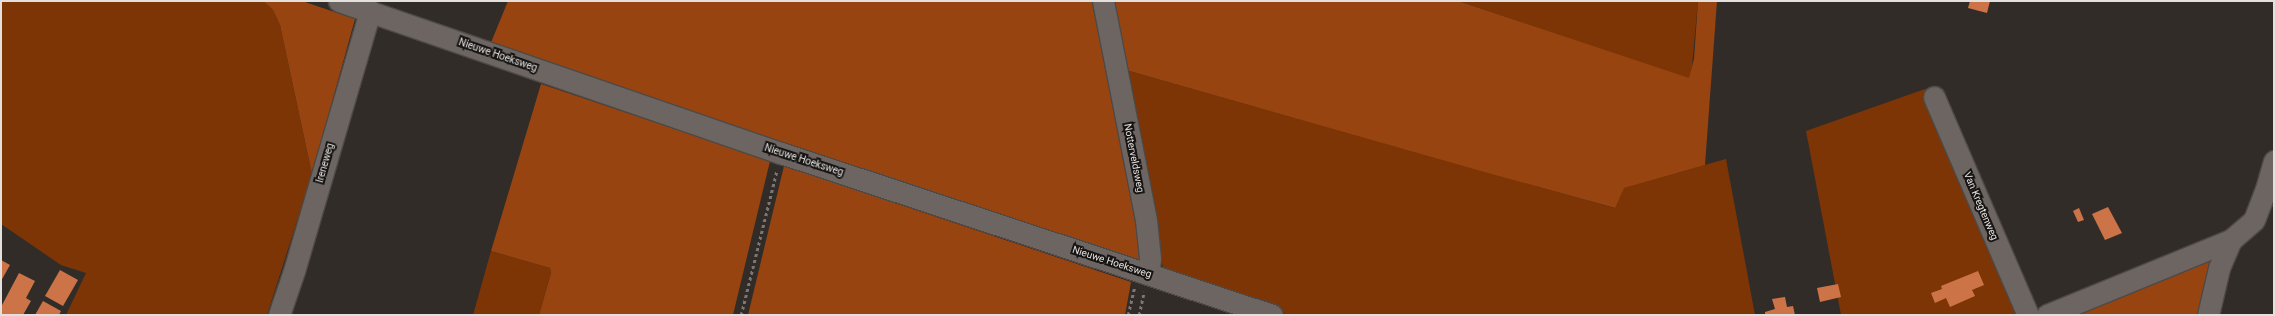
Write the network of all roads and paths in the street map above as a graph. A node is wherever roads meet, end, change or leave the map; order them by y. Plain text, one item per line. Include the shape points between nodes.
1 (339, 1) edge
2 (1103, 1) edge
3 (370, 11) junction
4 (1934, 97) dead end
5 (781, 153) junction
6 (2274, 161) edge
7 (2231, 240) junction
8 (1141, 280) junction
9 (279, 315) edge
10 (741, 315) edge
11 (1128, 315) edge
12 (1139, 315) edge
13 (1272, 315) edge
14 (2028, 315) edge
15 (2047, 315) edge
16 (2208, 315) edge

1 - 3 street, Nieuwe Hoeksweg
2 - 8 street, Notterveldsweg via 1146,220 1150,259
3 - 5 street, Nieuwe Hoeksweg
3 - 9 street, Ireneweg
4 - 14 street, Van Kregtenweg
5 - 8 street, Nieuwe Hoeksweg
5 - 10 path
6 - 7 street via 2254,220
7 - 15 street
7 - 16 street via 2219,268
8 - 11 path
8 - 12 path
8 - 13 street, Nieuwe Hoeksweg

